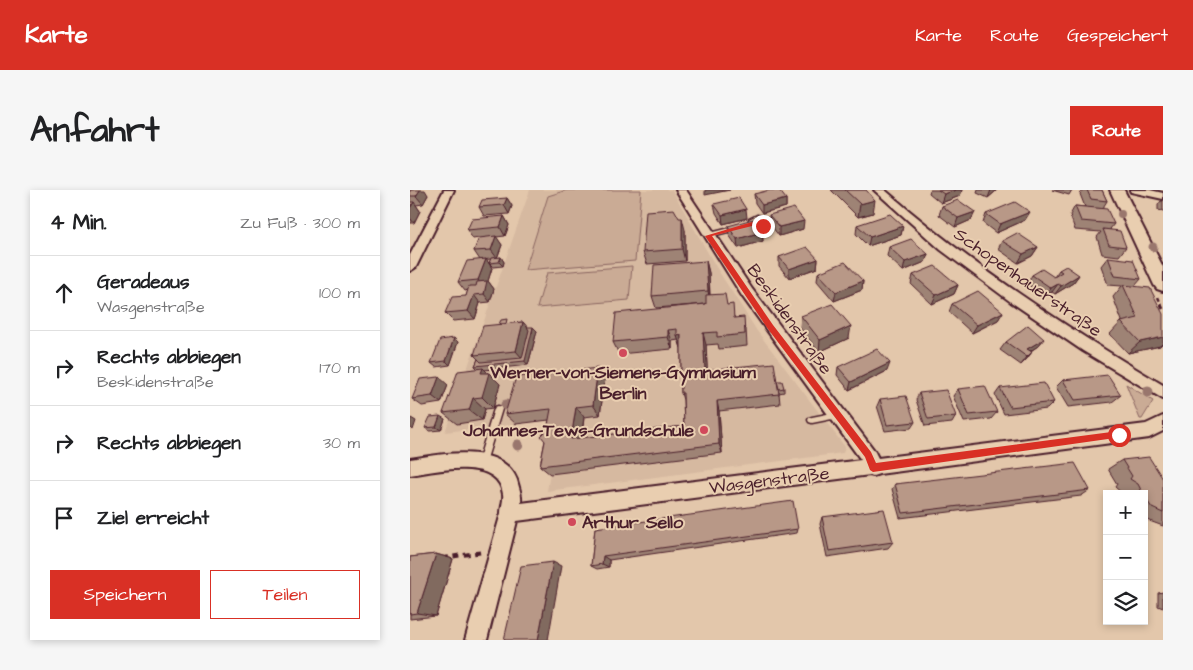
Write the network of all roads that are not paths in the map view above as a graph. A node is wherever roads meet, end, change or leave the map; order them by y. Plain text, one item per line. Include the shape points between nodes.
1 (449, 190) edge
2 (682, 190) edge
3 (879, 190) edge
4 (1117, 190) edge
5 (1135, 190) edge
6 (1163, 196) edge
7 (775, 218) edge
8 (767, 220) junction
9 (752, 224) junction
10 (708, 236) junction
11 (410, 267) edge
12 (1163, 285) edge
13 (1163, 393) edge
14 (498, 409) dead end
15 (837, 415) junction
16 (812, 420) dead end
17 (1163, 422) edge
18 (482, 462) junction
19 (410, 467) edge
20 (873, 468) junction
21 (510, 512) junction
22 (476, 640) edge

1 - 11 street
2 - 10 street, Beskidenstraße
3 - 13 street, Schopenhauerstraße via 908,217 998,287
4 - 12 main road
5 - 6 street
7 - 8 lane
8 - 9 lane via 763,226
8 - 9 lane via 757,217 751,220
9 - 10 lane
10 - 15 street, Beskidenstraße via 770,327
14 - 18 lane
15 - 16 lane
15 - 20 street, Beskidenstraße via 868,455
17 - 20 street, Wasgenstraße via 1149,431
18 - 19 street via 460,460
18 - 21 street via 500,470 507,480 512,493
20 - 21 street, Wasgenstraße
21 - 22 street

